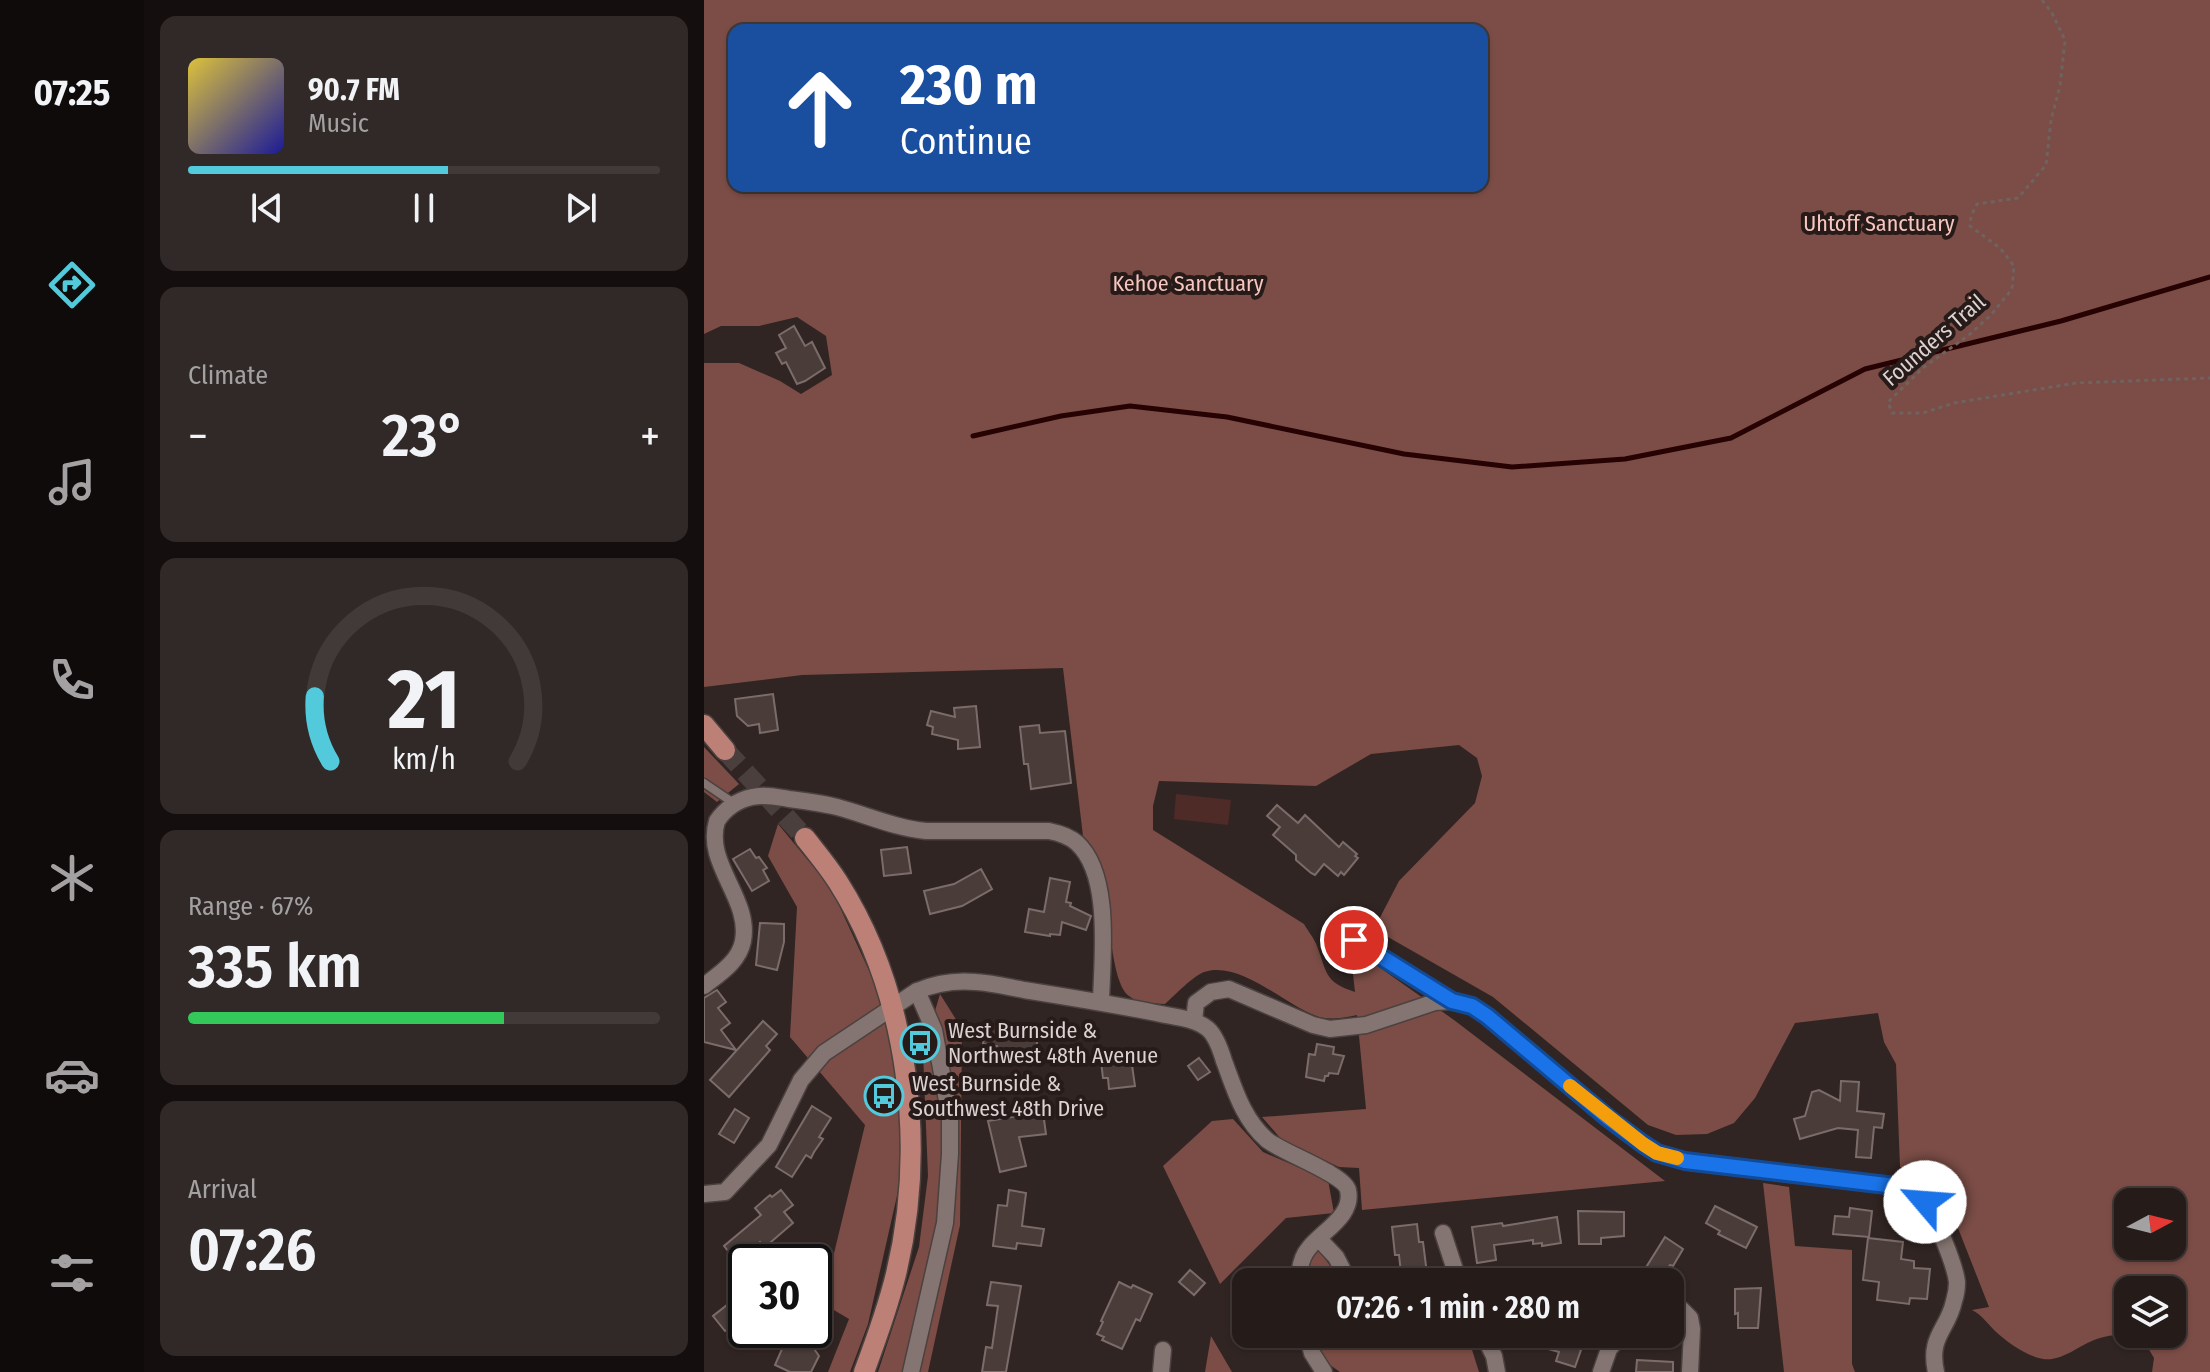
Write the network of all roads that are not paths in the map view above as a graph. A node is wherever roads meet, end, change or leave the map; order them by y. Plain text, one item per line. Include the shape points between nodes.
1 (704, 725) edge
2 (725, 750) tunnel mouth
3 (704, 783) edge
4 (736, 804) junction
5 (805, 838) tunnel mouth
6 (1354, 940) dead end
7 (704, 986) edge
8 (917, 991) junction
9 (1452, 1001) junction
10 (1101, 1002) junction
11 (893, 1007) junction
12 (1194, 1021) junction
13 (704, 1194) edge
14 (1443, 1233) dead end
15 (1319, 1239) junction
16 (1300, 1268) edge
17 (1342, 1268) edge
18 (1454, 1268) edge
19 (1684, 1312) edge
20 (1311, 1348) edge
21 (1490, 1348) edge
22 (1610, 1348) edge
23 (1163, 1350) dead end
24 (864, 1372) edge
25 (911, 1372) edge
26 (1161, 1372) edge
27 (1324, 1372) edge
28 (1497, 1372) edge
29 (1601, 1372) edge
30 (1690, 1372) edge
31 (1936, 1372) edge

1 - 2 main road
3 - 4 lane
4 - 7 street via 715,824 710,847 739,911 743,943 729,966
4 - 10 street via 771,796 838,808 907,829 1064,835 1085,853 1098,879
5 - 11 main road via 860,923
6 - 9 lane
8 - 10 street via 933,984 975,982
8 - 11 street
8 - 25 street via 934,1030 950,1117 950,1154 945,1223
9 - 12 street via 1366,1025 1330,1029 1229,989 1211,992 1196,1003
9 - 31 street via 1487,1016 1657,1153 1911,1190 1933,1217 1957,1284 1954,1305 1933,1353
10 - 12 street
11 - 13 street via 824,1053 801,1080 769,1145 725,1192
11 - 24 main road via 907,1090 907,1217 887,1307
12 - 15 street via 1209,1030 1219,1046 1240,1106 1264,1137 1346,1184 1349,1203
14 - 18 street
15 - 16 street via 1307,1249
15 - 17 street
19 - 30 street via 1692,1329
20 - 27 street
21 - 28 street
22 - 29 street
23 - 26 street

